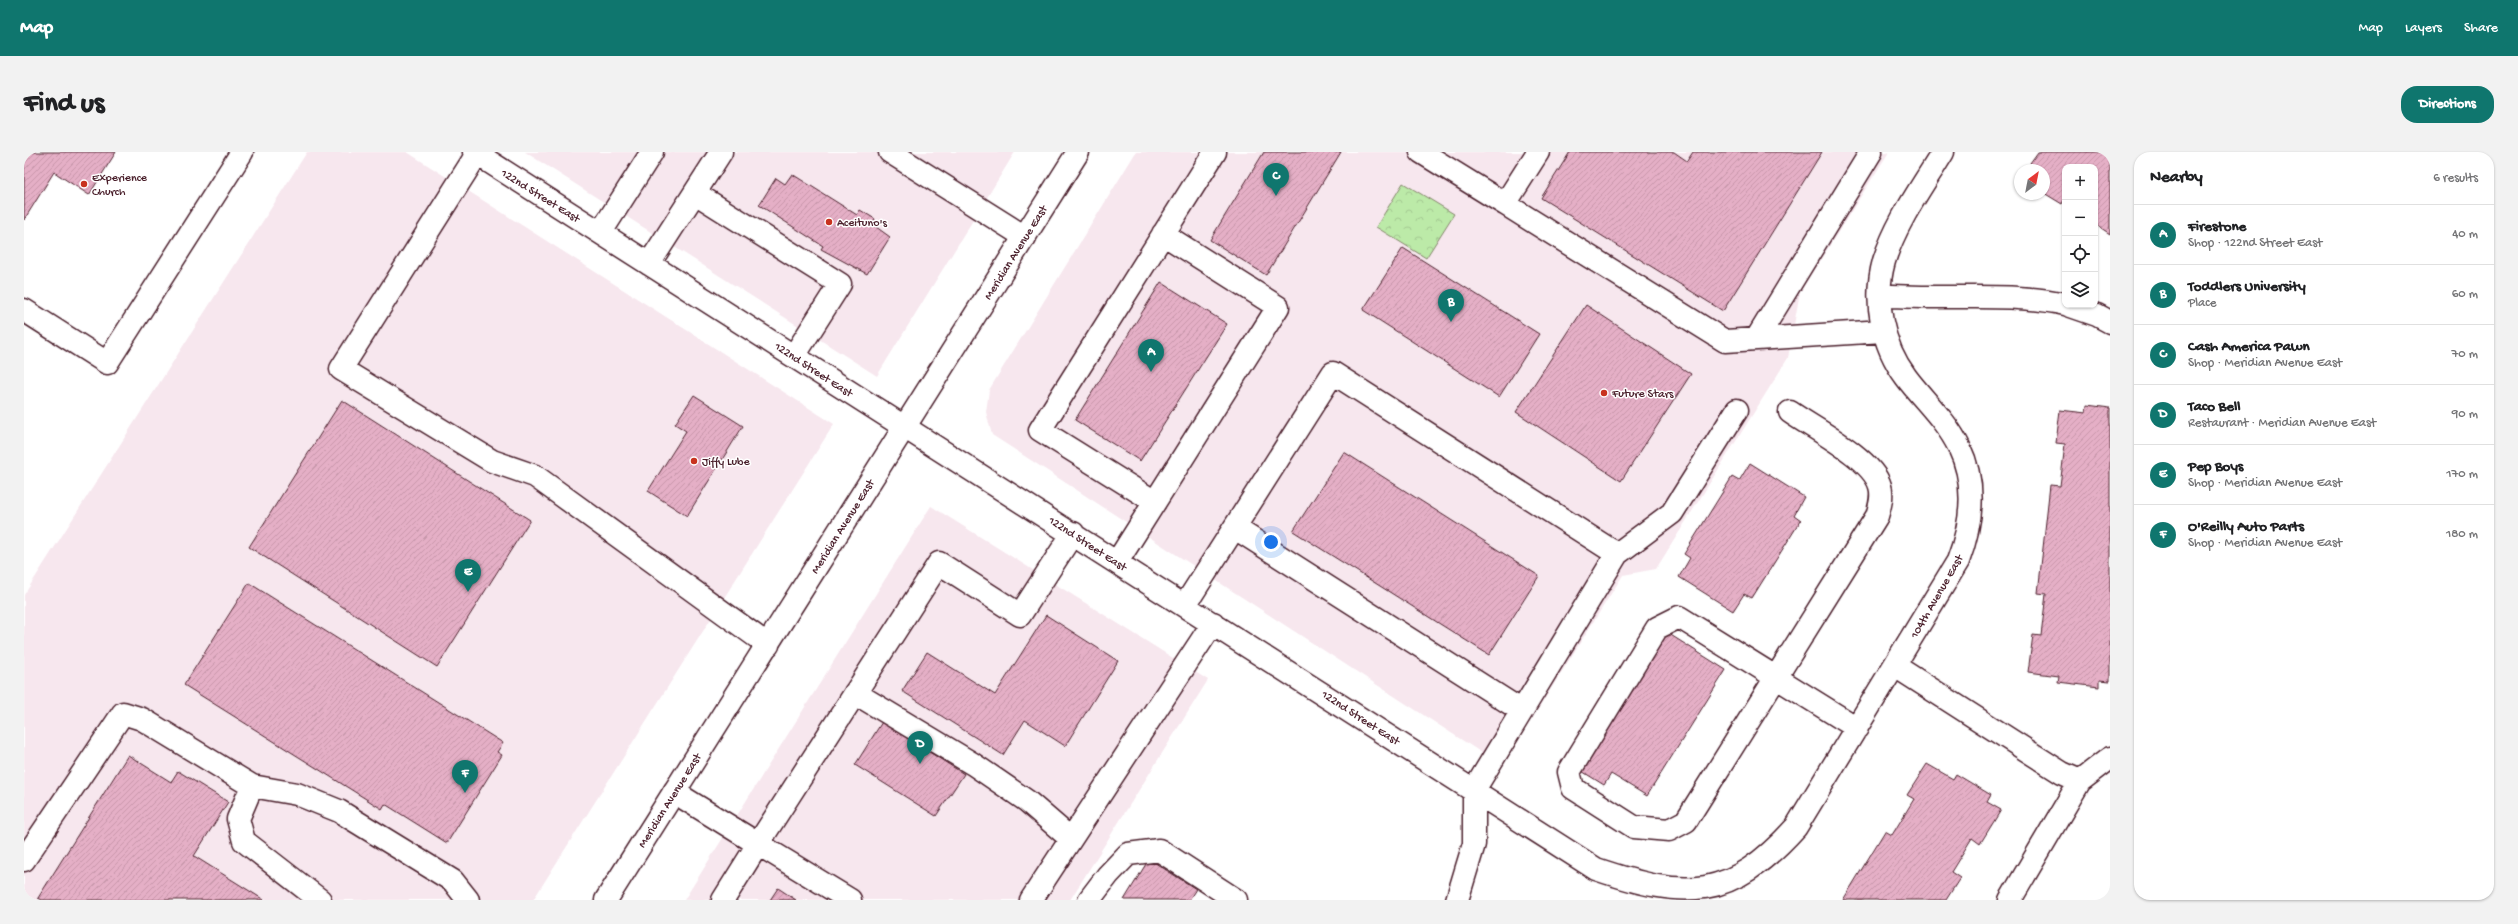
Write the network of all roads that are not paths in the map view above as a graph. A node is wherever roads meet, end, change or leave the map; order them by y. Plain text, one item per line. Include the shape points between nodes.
1 (242, 152) edge
2 (652, 152) edge
3 (720, 152) edge
4 (890, 152) edge
5 (1078, 152) edge
6 (1215, 152) edge
7 (1421, 152) edge
8 (1538, 152) edge
9 (1871, 152) edge
10 (1943, 152) edge
11 (476, 153) edge
12 (695, 193) junction
13 (1505, 204) junction
14 (600, 232) junction
15 (1163, 234) junction
16 (1025, 237) junction
17 (649, 264) junction
18 (1880, 295) junction
19 (2062, 305) edge
20 (2075, 308) edge
21 (24, 310) edge
22 (2110, 322) edge
23 (1883, 332) junction
24 (1757, 338) junction
25 (794, 356) junction
26 (1737, 410) dead end
27 (1790, 412) dead end
28 (905, 427) junction
29 (1155, 502) junction
30 (1235, 528) junction
31 (1073, 533) junction
32 (1617, 554) junction
33 (1118, 562) junction
34 (1185, 605) junction
35 (1213, 623) junction
36 (768, 645) junction
37 (1895, 666) junction
38 (1774, 676) junction
39 (855, 693) junction
40 (1522, 711) junction
41 (1857, 728) junction
42 (2110, 758) edge
43 (2080, 781) junction
44 (252, 786) junction
45 (1474, 790) junction
46 (674, 792) junction
47 (1071, 839) junction
48 (758, 844) junction
49 (24, 860) edge
50 (1714, 894) edge
51 (320, 900) edge
52 (468, 900) edge
53 (606, 900) edge
54 (723, 900) edge
55 (850, 900) edge
56 (1031, 900) edge
57 (1089, 900) edge
58 (1236, 900) edge
59 (1456, 900) edge
60 (2010, 900) edge

1 - 21 street via 107,363
2 - 14 street
3 - 12 street
4 - 16 street
5 - 16 street, Meridian Avenue East
6 - 15 street
7 - 13 street
8 - 13 street
9 - 24 street
10 - 18 street, 104th Avenue East via 1891,241 1884,263
11 - 14 street, 122nd Street East
11 - 36 street via 341,369 492,461 535,476
12 - 17 street
12 - 25 street via 840,284
13 - 24 street via 1725,341
14 - 17 street, 122nd Street East
15 - 29 street via 1040,430
15 - 29 street via 1278,306
16 - 28 street, Meridian Avenue East
17 - 25 street, 122nd Street East
18 - 19 street via 1914,298 1993,297
18 - 23 street, 104th Avenue East
20 - 22 street
23 - 24 street
23 - 37 street, 104th Avenue East via 1905,376 1948,427 1960,448 1971,493 1970,524 1958,561
25 - 28 street, 122nd Street East
26 - 32 street via 1672,513
27 - 38 street via 1872,470 1880,486 1881,502 1877,516
28 - 31 street, 122nd Street East
28 - 36 street, Meridian Avenue East
29 - 33 street
30 - 32 street via 1333,373
30 - 34 street
30 - 40 street
31 - 33 street, 122nd Street East
31 - 39 street via 1020,615 939,563
32 - 40 street
33 - 34 street, 122nd Street East
34 - 35 street, 122nd Street East
35 - 45 street, 122nd Street East
35 - 47 street
36 - 46 street, Meridian Avenue East
37 - 41 street, 104th Avenue East
37 - 43 street
38 - 38 street via 1679,617 1657,628 1569,772 1573,788 1634,827 1669,830 1686,821
38 - 41 street
39 - 47 street via 973,764 1027,801
39 - 48 street
40 - 45 street
41 - 50 street, 104th Avenue East via 1796,827 1755,869
42 - 43 street
43 - 60 street
44 - 49 street via 142,718 123,713
44 - 51 street via 238,819 244,841
44 - 52 street via 297,794 339,811 454,881
45 - 50 street, 122nd Street East via 1596,869 1644,888
45 - 59 street via 1474,844
46 - 48 street
46 - 53 street, Meridian Avenue East
47 - 56 street
48 - 54 street
48 - 55 street
57 - 58 street via 1128,854 1159,850

